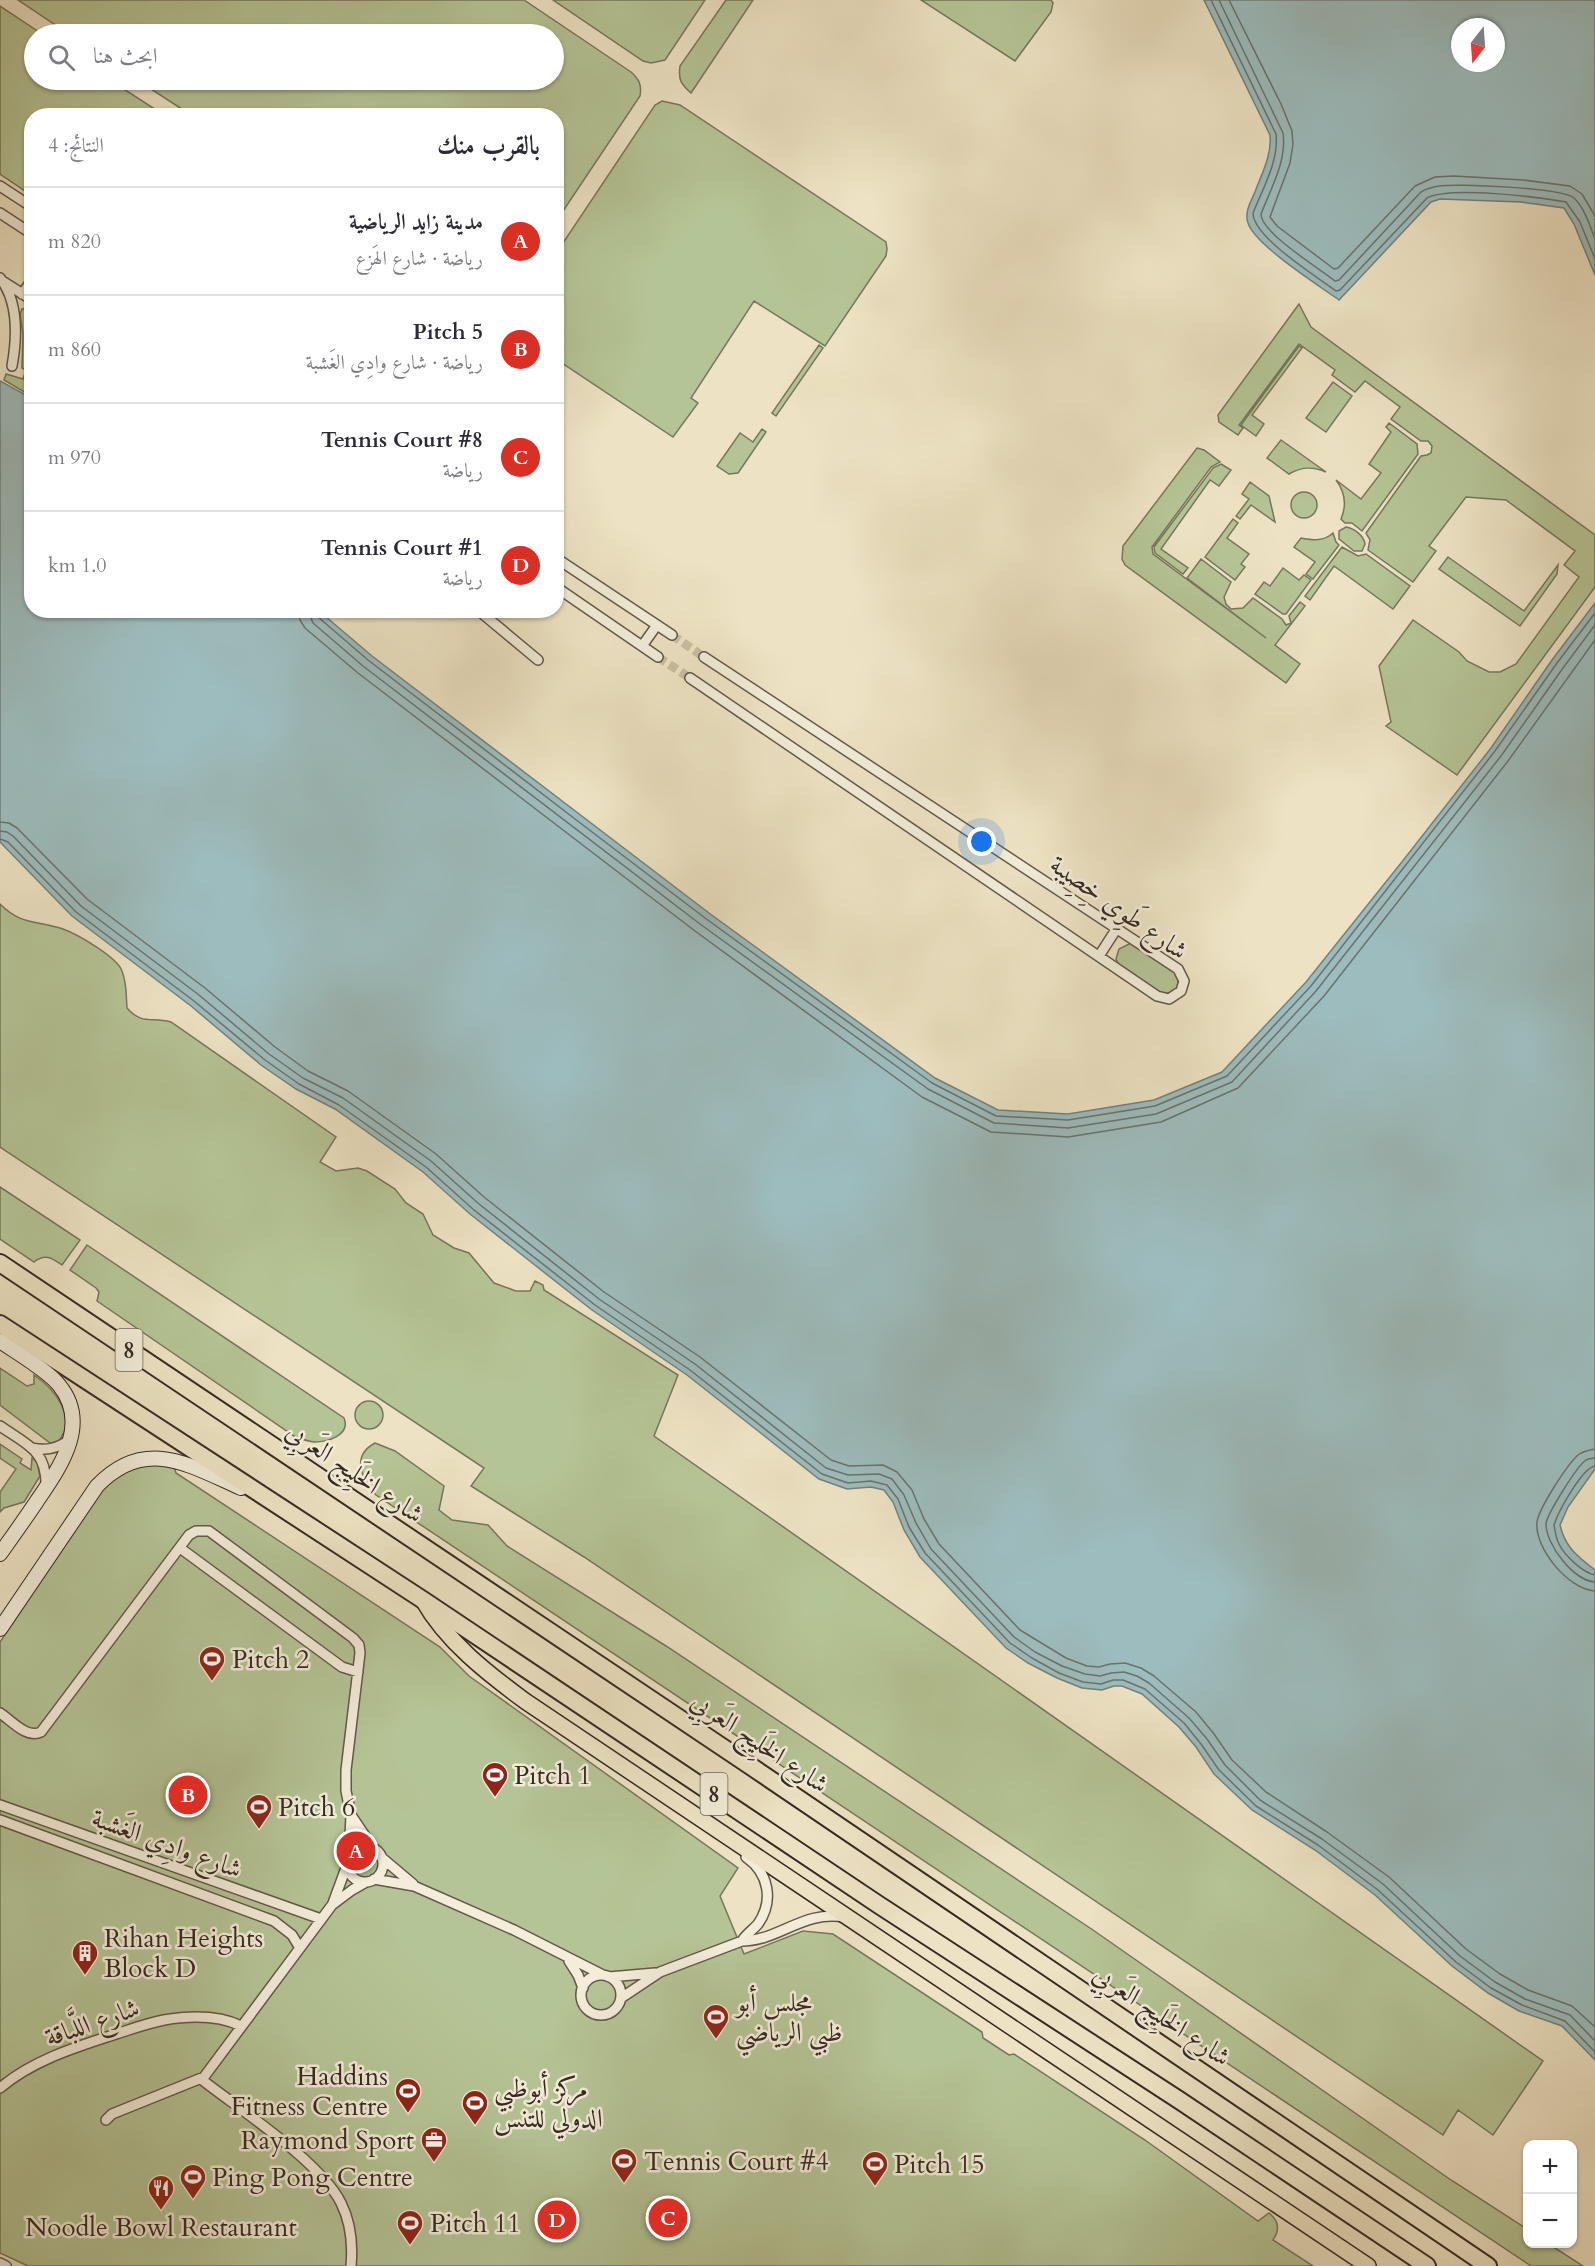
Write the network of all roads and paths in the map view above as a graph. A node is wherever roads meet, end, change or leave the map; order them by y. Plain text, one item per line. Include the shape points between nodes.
1 (0, 186) edge
2 (24, 202) edge
3 (0, 213) edge
4 (24, 229) edge
5 (2, 280) edge
6 (24, 291) edge
7 (22, 294) joint
8 (12, 366) dead end
9 (564, 563) edge
10 (564, 592) edge
11 (488, 618) edge
12 (657, 625) junction
13 (672, 635) tunnel mouth
14 (642, 646) junction
15 (658, 657) tunnel mouth
16 (704, 657) tunnel mouth
17 (538, 660) dead end
18 (690, 678) tunnel mouth
19 (1117, 928) junction
20 (1099, 956) junction
21 (0, 1263) edge
22 (0, 1324) edge
23 (0, 1341) edge
24 (0, 1426) edge
25 (72, 1435) junction
26 (32, 1448) junction
27 (46, 1488) junction
28 (265, 1498) junction
29 (180, 1548) junction
30 (0, 1554) edge
31 (423, 1600) junction
32 (0, 1629) edge
33 (358, 1672) junction
34 (0, 1713) edge
35 (0, 1805) edge
36 (351, 1815) junction
37 (0, 1820) edge
38 (711, 1826) junction
39 (373, 1848) junction
40 (381, 1857) junction
41 (348, 1860) junction
42 (370, 1881) junction
43 (414, 1886) junction
44 (332, 1905) junction
45 (321, 1919) junction
46 (852, 1920) junction
47 (742, 1941) junction
48 (300, 1948) junction
49 (565, 1957) junction
50 (660, 1972) junction
51 (605, 1976) junction
52 (583, 1988) junction
53 (621, 1998) junction
54 (241, 2026) junction
55 (201, 2079) junction
56 (0, 2088) edge
57 (106, 2120) dead end
58 (0, 2263) edge
59 (6, 2266) edge
60 (351, 2266) edge
61 (1368, 2266) edge
62 (1427, 2266) edge
63 (1488, 2266) edge

1 - 2 street
3 - 4 street
5 - 7 street
5 - 8 street via 15,323
6 - 7 street
9 - 12 street
10 - 14 street
11 - 17 street
12 - 13 street
12 - 14 street
14 - 15 street
16 - 19 street, شارع طَوِي خِصِيبة
18 - 20 street, شارع طَوِي خِصِيبة
19 - 20 street
19 - 20 street, شارع طَوِي خِصِيبة via 1178,969 1184,981 1179,994 1169,999 1156,996
21 - 63 highway, شارع الخَلِيج العَربِي / 8
22 - 28 highway, 8
23 - 25 street via 60,1386 73,1413
24 - 26 street
25 - 26 street via 62,1446
25 - 27 street via 63,1461
26 - 27 street via 44,1462
27 - 30 street
28 - 31 highway, 8
28 - 32 street via 175,1460 146,1458 119,1467 97,1486
29 - 33 street via 342,1667
29 - 33 street via 192,1533 213,1533 354,1638 360,1649
29 - 34 street via 41,1732 27,1733
31 - 38 main road via 447,1634 517,1695
31 - 62 highway, 8
33 - 36 street via 346,1770
35 - 45 street, شارع وادِي الغَشبة
36 - 39 street
36 - 41 street
37 - 48 street, شارع وادِي الغَشبة via 274,1921 292,1935
38 - 46 main road
38 - 47 street via 722,1840 754,1862 766,1881 765,1910
39 - 40 street
39 - 41 street via 357,1848
40 - 42 street via 382,1870
40 - 43 street
41 - 42 street via 354,1878
41 - 44 street
42 - 43 street
42 - 44 street
43 - 49 street
44 - 45 street
45 - 48 street
46 - 47 street via 820,1916
46 - 61 main road
47 - 50 street
48 - 54 street
49 - 51 street
49 - 52 street via 575,1968
50 - 51 street
50 - 53 street
51 - 52 street via 589,1980
51 - 53 street via 618,1985
52 - 53 street via 583,2003 594,2013 604,2015 613,2011
54 - 55 street
54 - 56 street, شارع اللَّباقة via 217,2019 163,2020 84,2044 22,2072
55 - 57 street via 112,2114
55 - 60 street via 329,2183 348,2222
58 - 59 street

